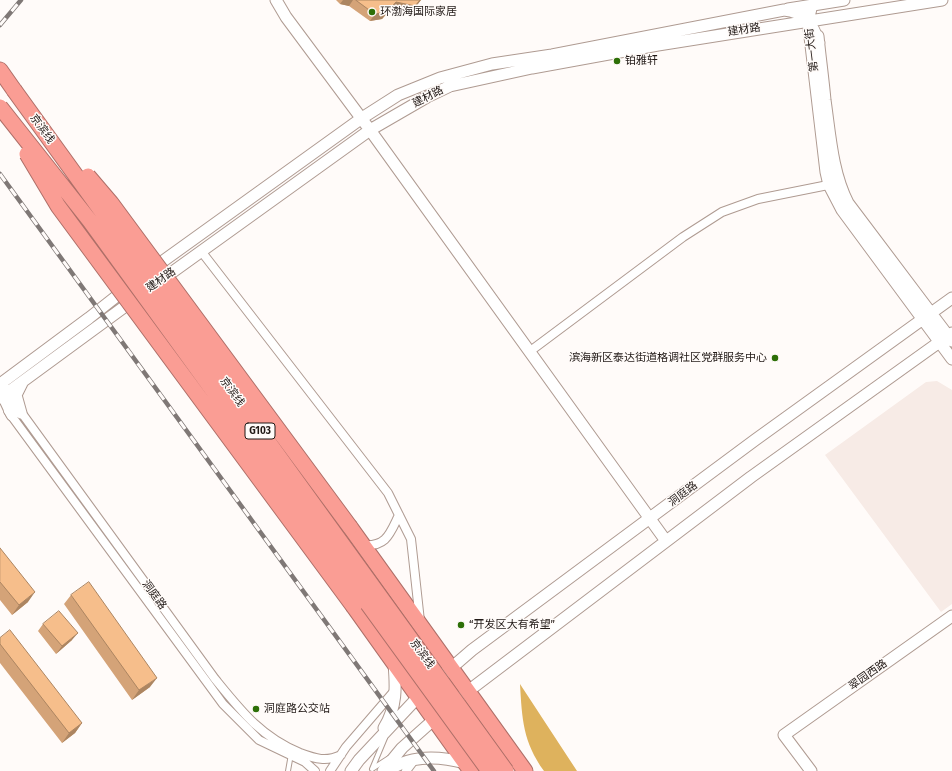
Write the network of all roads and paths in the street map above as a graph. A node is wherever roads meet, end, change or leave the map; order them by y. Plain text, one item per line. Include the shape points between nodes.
1 (276, 0) edge
2 (844, 0) edge
3 (942, 0) edge
4 (812, 2) edge
5 (784, 10) junction
6 (813, 19) junction
7 (786, 23) junction
8 (815, 43) junction
9 (0, 70) edge
10 (14, 90) junction
11 (0, 108) edge
12 (362, 118) junction
13 (370, 130) junction
14 (834, 184) junction
15 (201, 251) junction
16 (952, 298) edge
17 (926, 316) junction
18 (948, 338) edge
19 (529, 352) junction
20 (952, 359) edge
21 (22, 375) junction
22 (2, 392) edge
23 (17, 414) junction
24 (399, 515) junction
25 (650, 518) junction
26 (666, 541) junction
27 (363, 545) junction
28 (952, 616) edge
29 (421, 628) junction
30 (394, 663) junction
31 (450, 669) junction
32 (396, 688) junction
33 (467, 692) junction
34 (419, 696) junction
35 (434, 718) junction
36 (388, 730) junction
37 (291, 752) junction
38 (341, 755) junction
39 (416, 758) junction
40 (359, 760) junction
41 (468, 767) edge
42 (376, 770) edge
43 (288, 771) edge
44 (316, 771) edge
45 (330, 771) edge
46 (351, 771) edge
47 (388, 771) edge
48 (406, 771) edge
49 (489, 771) edge
50 (506, 771) edge
51 (525, 771) edge
52 (811, 771) edge

1 - 12 street
2 - 4 street
3 - 6 street, 建材路
4 - 5 street
4 - 6 street, 第一大街
5 - 6 street
5 - 12 street via 552,55 492,64 440,78 398,95
6 - 7 street, 建材路
6 - 8 street, 第一大街
7 - 8 street via 802,29
7 - 13 street, 建材路 via 532,68 450,86
8 - 14 street, 第一大街 via 829,129
9 - 10 highway, 京滨线 / G103
10 - 27 highway, bridge via 111,203
10 - 50 highway, 京滨线 / G103, bridge
11 - 30 highway, bridge via 58,206
11 - 49 highway, 京滨线 / G103, bridge via 90,221
12 - 13 street
12 - 21 street via 110,300
13 - 15 street, 建材路
13 - 19 street
14 - 17 street, 第一大街 via 842,210
14 - 19 street via 758,199 722,212 666,249
15 - 21 street, 建材路
15 - 24 street via 388,493
16 - 17 street, 洞庭路
17 - 18 street, 第一大街
17 - 25 street, 洞庭路
18 - 20 street, 第一大街
18 - 26 street via 751,477
19 - 25 street
21 - 22 street, 建材路
21 - 23 street via 16,395
22 - 23 street
23 - 37 street, 洞庭路 via 215,679 264,733
24 - 27 street via 387,539 375,546
24 - 29 street via 411,539
25 - 26 street
25 - 31 street, 洞庭路
26 - 33 street
27 - 29 highway
28 - 52 street, 翠园西路 via 784,735
29 - 31 highway
30 - 32 street
30 - 34 highway
31 - 33 highway
31 - 34 street, 洞庭路
32 - 38 street
32 - 40 street via 393,710 387,722
33 - 35 street
33 - 51 highway
34 - 35 highway
34 - 36 street, 洞庭路
35 - 41 highway
35 - 42 street
36 - 40 street, 洞庭路
36 - 42 lane
37 - 38 street, 洞庭路 via 319,759
37 - 43 lane
37 - 44 street, 洞庭路
38 - 45 street
39 - 41 street via 439,758
39 - 47 street via 396,765
39 - 48 street
40 - 46 street

